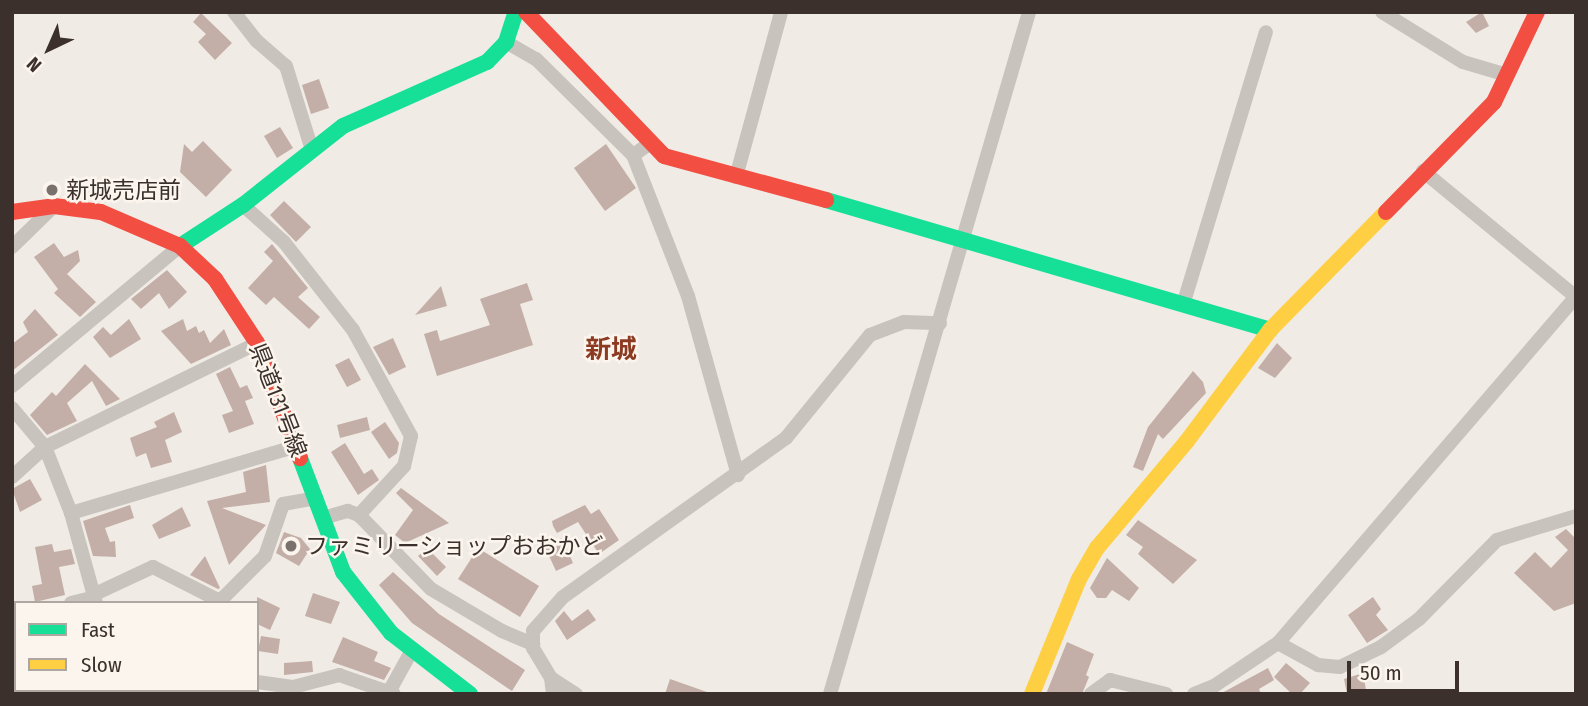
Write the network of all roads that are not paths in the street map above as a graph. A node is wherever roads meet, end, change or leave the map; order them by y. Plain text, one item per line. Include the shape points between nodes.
1 (234, 12) edge
2 (516, 12) edge
3 (526, 12) edge
4 (781, 12) edge
5 (1029, 12) edge
6 (1382, 12) edge
7 (1537, 12) edge
8 (1266, 32) dead end
9 (506, 42) junction
10 (1507, 75) junction
11 (649, 144) junction
12 (312, 149) junction
13 (633, 155) junction
14 (1423, 171) junction
15 (736, 177) junction
16 (243, 205) junction
17 (54, 206) junction
18 (12, 212) edge
19 (966, 238) junction
20 (180, 246) junction
21 (12, 247) edge
22 (1576, 297) edge
23 (1183, 305) junction
24 (940, 323) junction
25 (1270, 330) junction
26 (257, 343) junction
27 (12, 386) edge
28 (12, 408) edge
29 (297, 446) junction
30 (46, 447) junction
31 (738, 475) junction
32 (12, 477) edge
33 (316, 498) junction
34 (71, 513) junction
35 (359, 515) junction
36 (1576, 516) edge
37 (323, 518) junction
38 (95, 598) edge
39 (218, 601) edge
40 (221, 601) edge
41 (1278, 643) junction
42 (533, 644) junction
43 (411, 652) junction
44 (551, 678) junction
45 (259, 682) edge
46 (392, 692) edge
47 (470, 694) edge
48 (552, 694) edge
49 (576, 694) edge
50 (830, 694) edge
51 (1032, 694) edge
52 (1091, 694) edge
53 (1166, 694) edge
54 (1194, 694) edge

1 - 12 street via 257,41 286,66
2 - 9 street
3 - 11 street
4 - 15 street
5 - 19 street
6 - 10 street via 1463,62
7 - 10 street
8 - 23 street
9 - 12 street via 487,62 366,113
9 - 13 street via 536,59
10 - 14 street via 1494,102
11 - 13 street
11 - 15 street via 664,156
12 - 16 street
13 - 31 street via 688,296
14 - 22 street
14 - 25 street
15 - 19 street
16 - 20 street
16 - 35 street via 284,242 353,330 411,436 404,466
17 - 18 street, 県道131号線
17 - 20 street, 県道131号線 via 101,212
17 - 21 street
19 - 23 street
19 - 24 street
20 - 26 street, 県道131号線 via 215,279
20 - 27 street
22 - 41 street
23 - 25 street
24 - 31 street via 904,322 870,335 807,418
24 - 50 street
25 - 51 street via 1097,548 1079,579
26 - 29 street, 県道131号線
26 - 30 street
28 - 30 street
29 - 33 street, 県道131号線
29 - 34 street
30 - 32 street
30 - 34 street
31 - 42 street via 579,583 533,631
33 - 37 street, 県道131号線
33 - 40 street via 283,504 265,556
34 - 38 street
35 - 37 street via 348,511
35 - 42 street via 432,589
36 - 41 street via 1497,540 1419,618 1381,647 1340,667 1318,665
37 - 43 street, 県道131号線 via 343,572 359,598
38 - 39 street via 153,567
41 - 54 street via 1214,686
42 - 44 street
43 - 46 street
43 - 47 street, 県道131号線
44 - 48 street
44 - 49 street
45 - 46 street via 293,687 339,674
52 - 53 street via 1110,680

